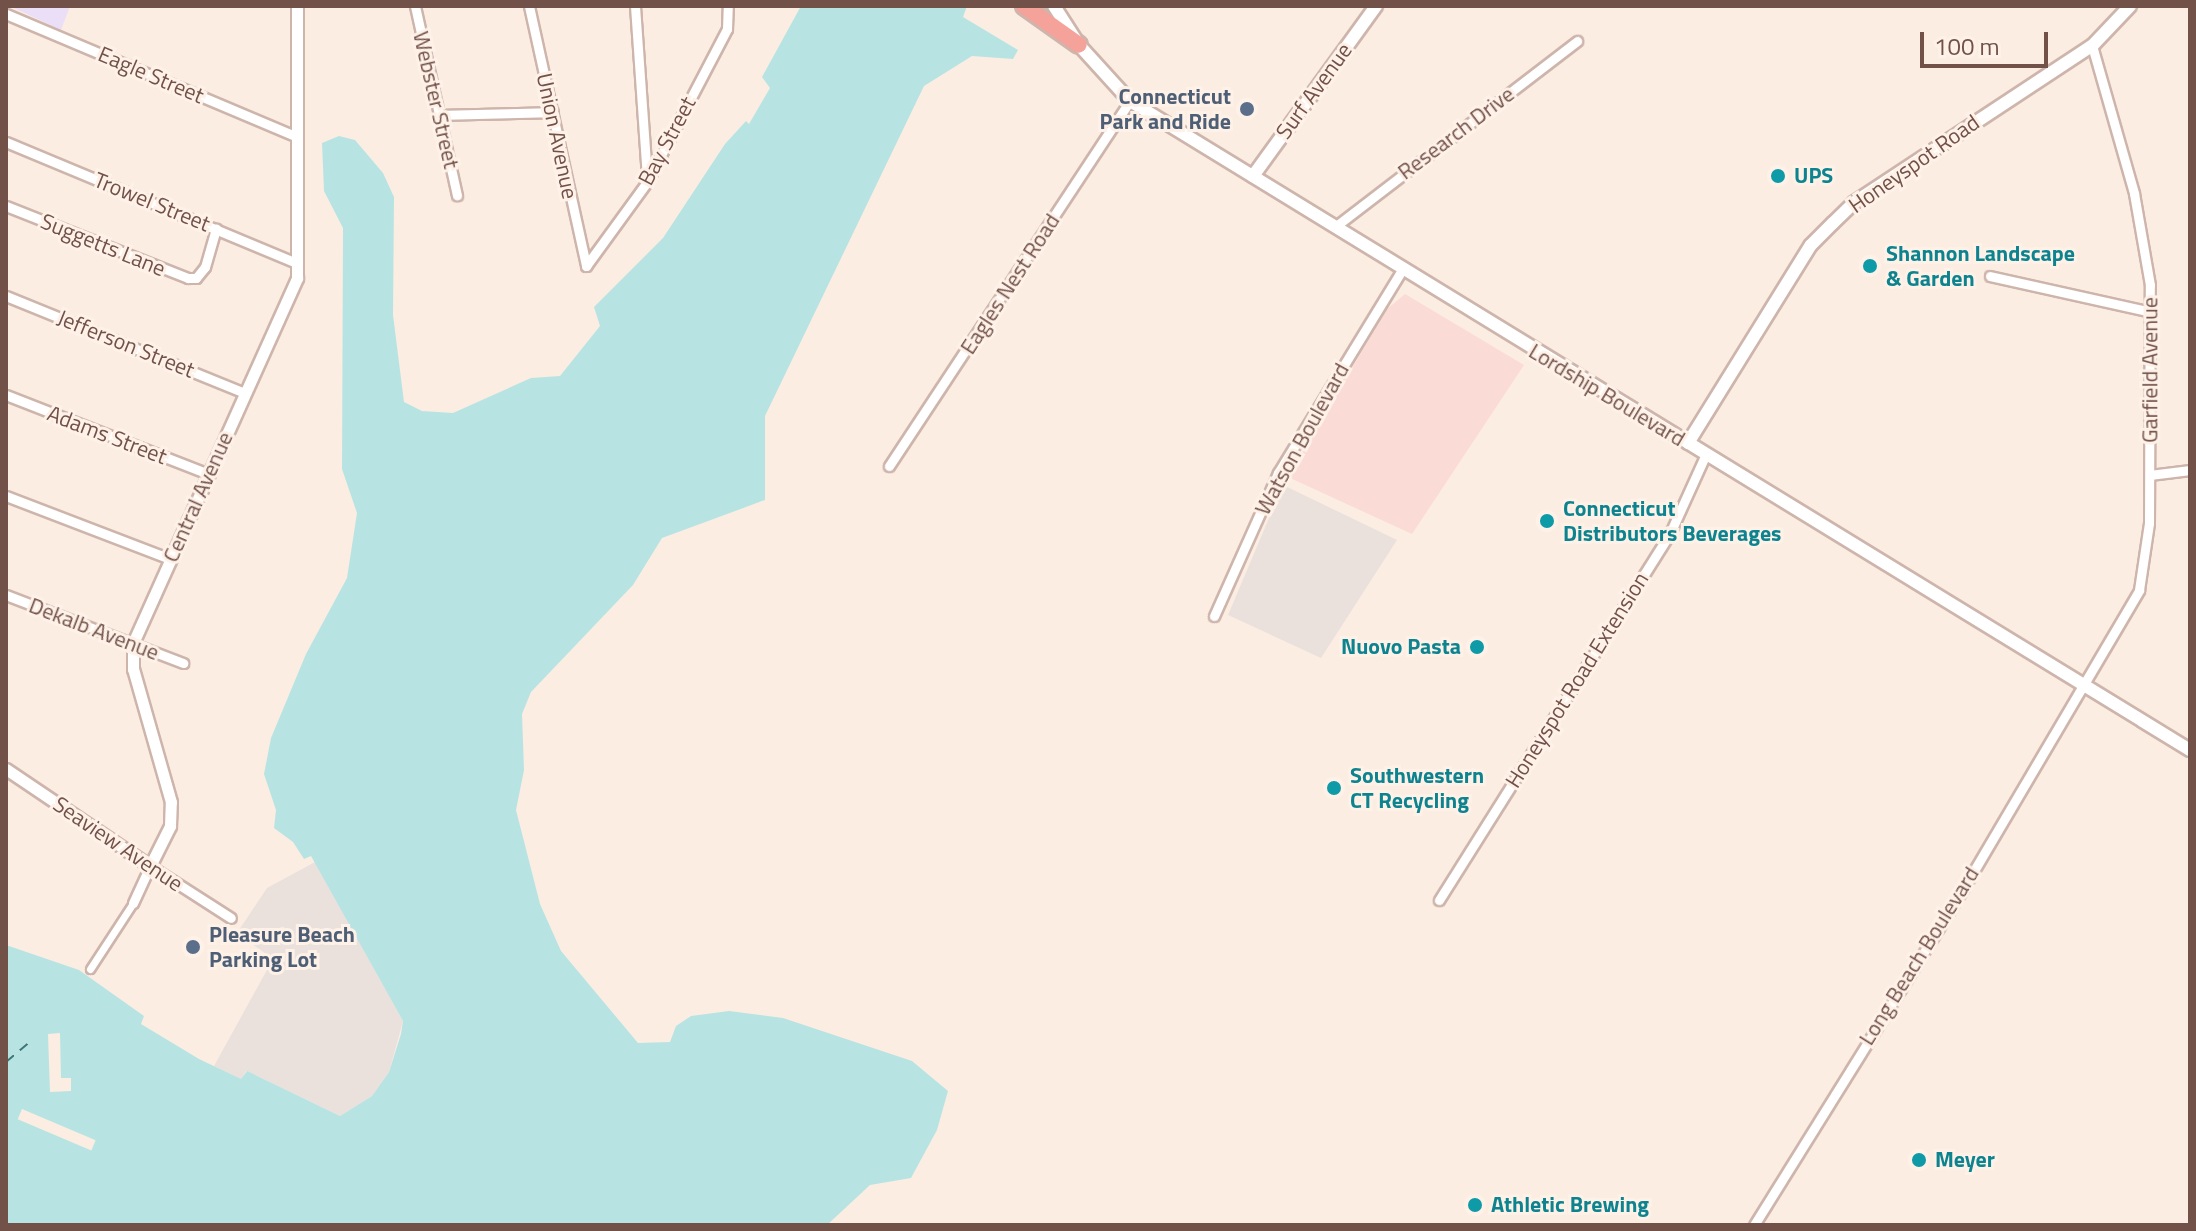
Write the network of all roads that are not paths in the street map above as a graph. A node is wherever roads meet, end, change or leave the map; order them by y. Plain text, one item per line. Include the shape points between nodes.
1 (297, 6) edge
2 (415, 6) edge
3 (529, 6) edge
4 (635, 6) edge
5 (728, 6) edge
6 (1024, 6) edge
7 (1054, 6) edge
8 (1376, 6) edge
9 (2130, 6) edge
10 (7, 10) edge
11 (1577, 41) dead end
12 (1079, 45) junction
13 (2092, 46) junction
14 (1130, 101) junction
15 (553, 112) junction
16 (442, 115) junction
17 (297, 137) junction
18 (6, 142) edge
19 (1253, 176) junction
20 (647, 182) junction
21 (457, 195) dead end
22 (6, 206) edge
23 (1336, 226) junction
24 (216, 229) junction
25 (297, 263) junction
26 (586, 266) joint
27 (1403, 268) junction
28 (1990, 276) dead end
29 (6, 296) edge
30 (2151, 312) junction
31 (245, 393) junction
32 (6, 395) edge
33 (1688, 443) junction
34 (1706, 454) junction
35 (889, 466) dead end
36 (2190, 470) edge
37 (209, 474) junction
38 (2150, 475) junction
39 (6, 496) edge
40 (170, 559) junction
41 (6, 595) edge
42 (1214, 616) dead end
43 (133, 643) junction
44 (183, 663) dead end
45 (2083, 686) junction
46 (2190, 750) edge
47 (6, 769) edge
48 (150, 866) junction
49 (1439, 900) dead end
50 (133, 903) joint
51 (231, 918) dead end
52 (90, 969) dead end
53 (1754, 1225) edge

1 - 17 street, Central Avenue
2 - 16 street, Webster Street
3 - 15 street, Union Avenue
4 - 20 street
5 - 20 street, Bay Street via 727,29
6 - 12 highway
7 - 12 main road, Lordship Boulevard
8 - 19 main road, Surf Avenue
9 - 13 main road, Honeyspot Road
10 - 17 street, Eagle Street
11 - 23 street, Research Drive
12 - 14 main road, Lordship Boulevard
13 - 30 street, Garfield Avenue via 2134,193 2147,253
13 - 33 main road, Honeyspot Road via 1855,202 1833,223 1811,245
14 - 19 main road, Lordship Boulevard
14 - 35 street, Eagles Nest Road
15 - 16 street
15 - 26 street, Union Avenue
16 - 21 street, Webster Street
17 - 25 street, Central Avenue
18 - 24 street, Trowel Street
19 - 23 main road, Lordship Boulevard
20 - 26 street, Bay Street
22 - 24 street, Suggetts Lane via 188,278 196,278 205,267
23 - 27 main road, Lordship Boulevard
24 - 25 street, Trowel Street
25 - 31 street, Central Avenue via 297,278
27 - 33 main road, Lordship Boulevard
27 - 42 street, Watson Boulevard via 1278,473
28 - 30 street
29 - 31 street, Jefferson Street
30 - 38 street, Garfield Avenue
31 - 37 street, Central Avenue
32 - 37 street, Adams Street
33 - 34 main road, Lordship Boulevard
34 - 45 main road, Lordship Boulevard
34 - 49 street, Honeyspot Road Extension via 1671,531
36 - 38 street
37 - 40 street, Central Avenue
38 - 45 street, Garfield Avenue via 2149,539 2139,590
39 - 40 street
40 - 43 street, Central Avenue
41 - 43 street, Dekalb Avenue
43 - 44 street, Dekalb Avenue
43 - 48 street, Central Avenue via 133,669 171,802 170,826
45 - 46 main road, Lordship Boulevard
45 - 53 street, Long Beach Boulevard
47 - 48 street, Seaview Avenue
48 - 50 street, Central Avenue
48 - 51 street, Seaview Avenue
50 - 52 street, Central Avenue

